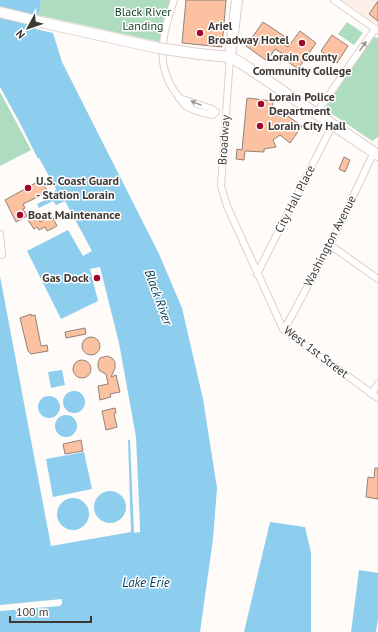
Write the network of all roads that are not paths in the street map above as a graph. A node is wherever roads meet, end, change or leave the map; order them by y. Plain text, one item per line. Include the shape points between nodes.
1 (174, 0) edge
2 (237, 0) edge
3 (334, 0) edge
4 (0, 12) edge
5 (376, 30) edge
6 (230, 57) junction
7 (317, 112) junction
8 (226, 113) junction
9 (333, 124) junction
10 (376, 153) edge
11 (0, 234) edge
12 (330, 245) junction
13 (2, 255) dead end
14 (257, 274) junction
15 (378, 279) edge
16 (284, 330) junction
17 (378, 384) edge
18 (371, 394) junction
19 (378, 398) edge

1 - 8 street via 167,20 163,62 168,82 187,107 212,115 216,112
2 - 6 main road, Broadway
3 - 5 street
4 - 6 main road, bridge via 158,48
7 -> 5 street
6 - 7 main road
6 - 8 street, Broadway
7 - 9 main road
8 - 14 street, Broadway via 222,192
9 - 10 main road
9 - 14 street, City Hall Place
10 - 12 street, Washington Avenue
11 - 13 street
12 - 15 street
12 - 16 street, Washington Avenue
14 - 16 street, West 1st Street
16 - 18 street, West 1st Street
17 - 18 street
18 - 19 street, West 1st Street

